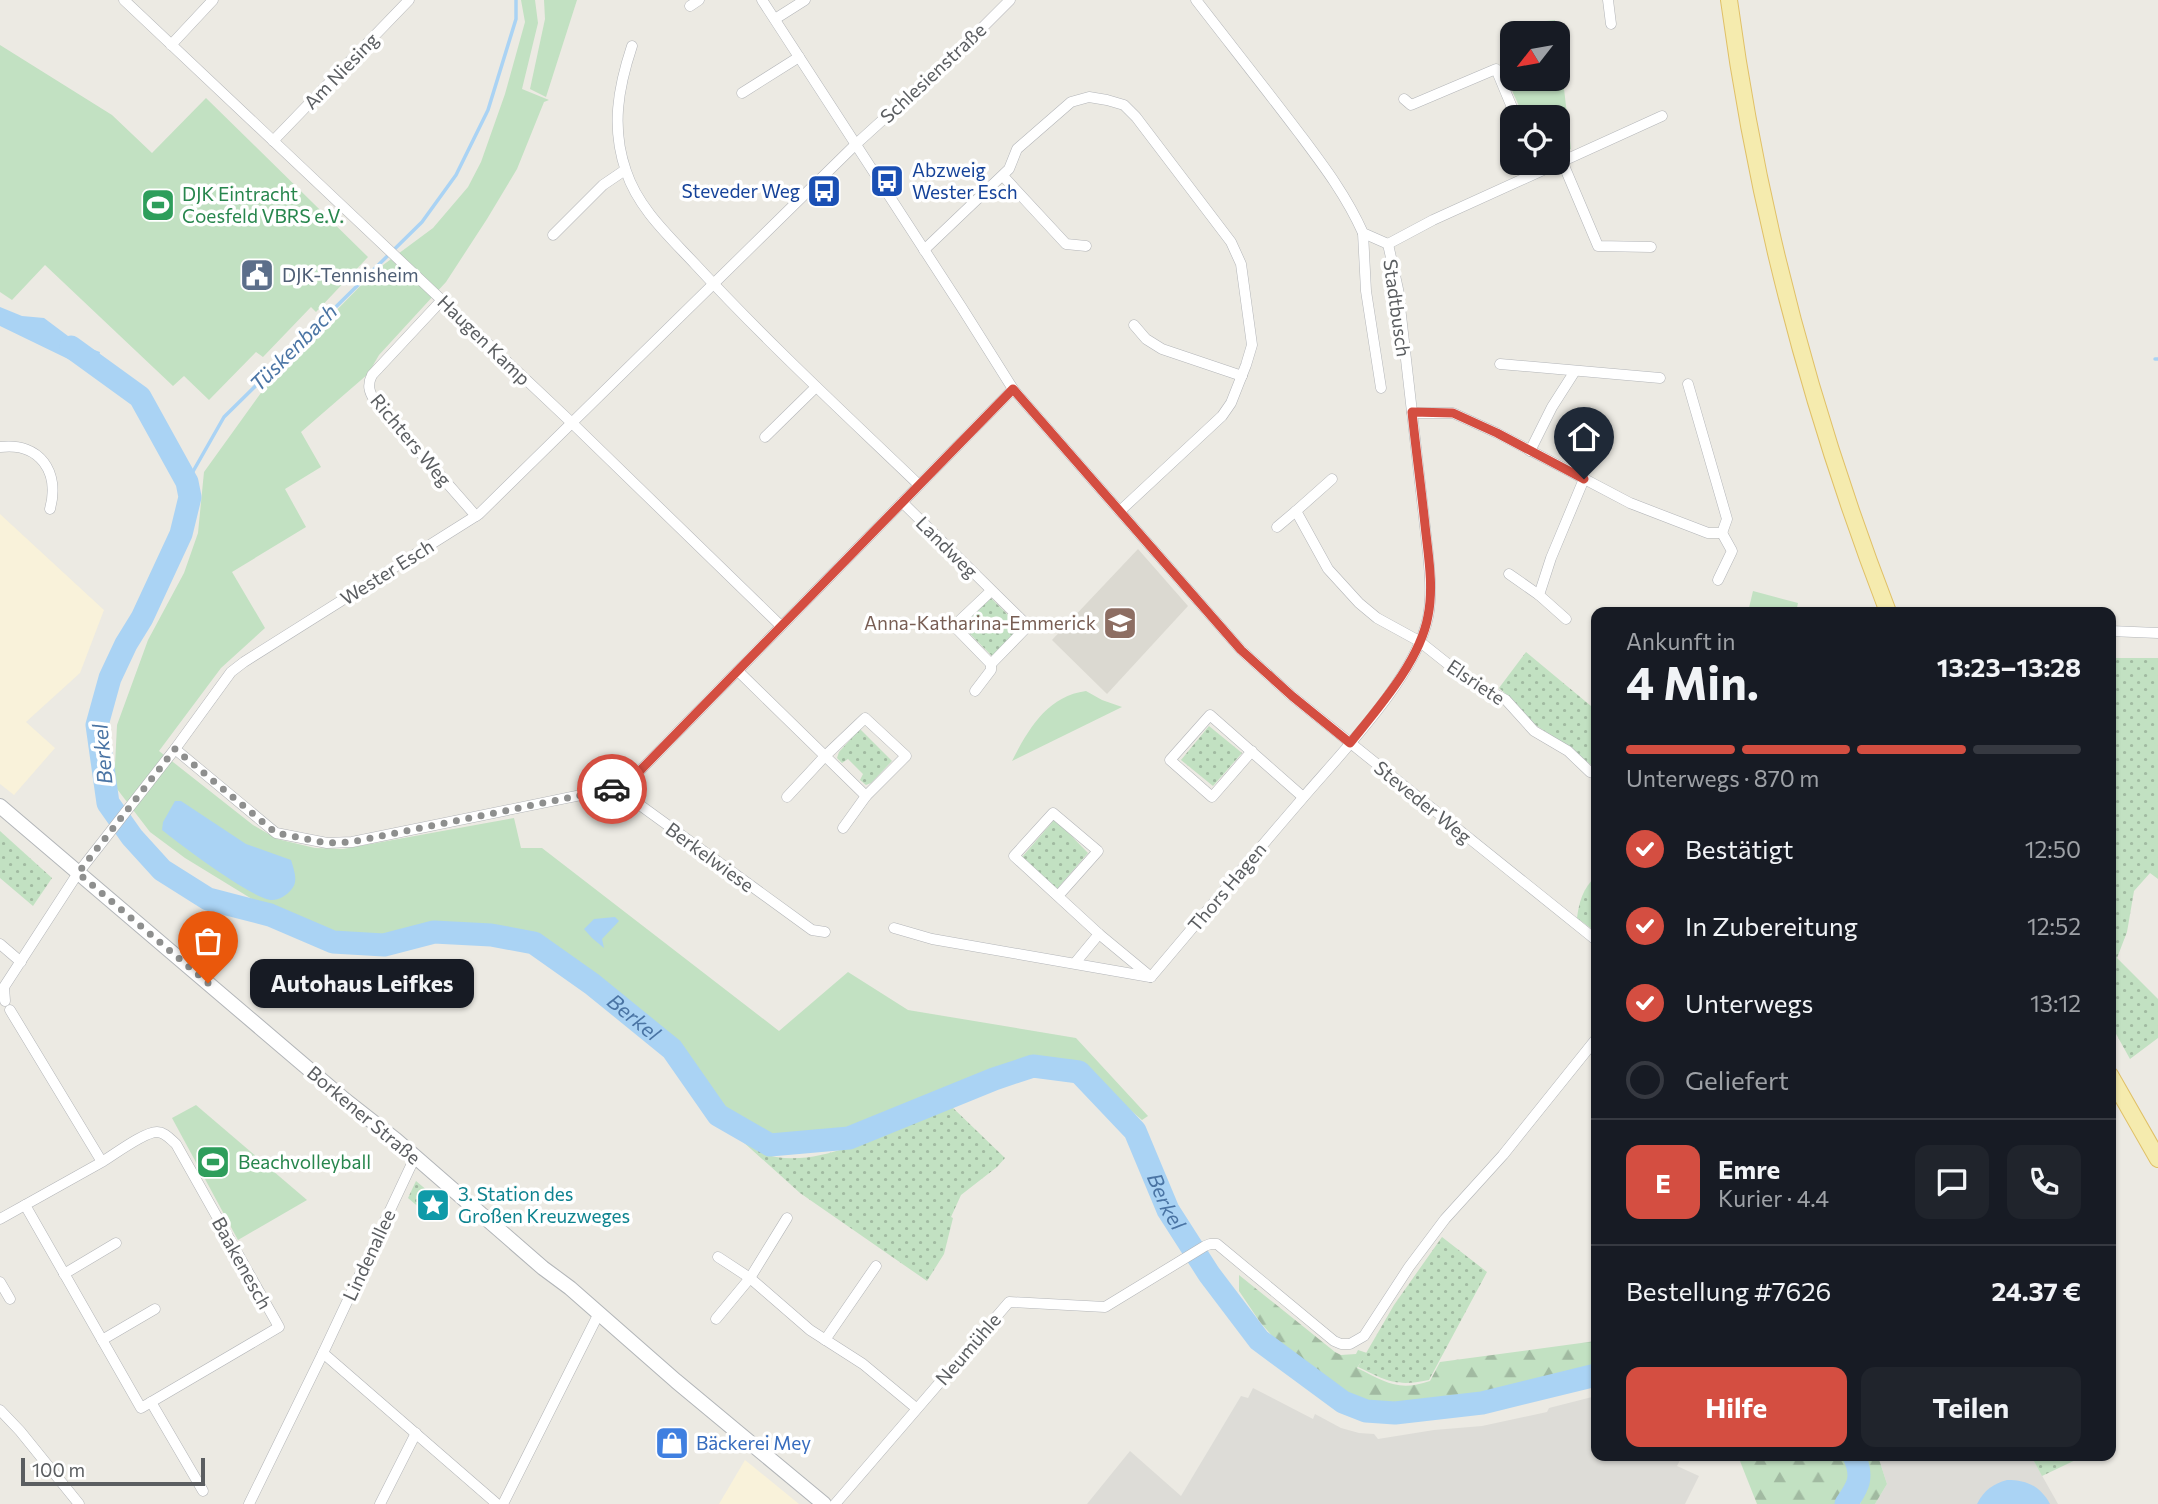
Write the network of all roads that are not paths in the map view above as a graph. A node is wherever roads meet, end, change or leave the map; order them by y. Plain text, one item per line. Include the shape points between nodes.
1 (124, 0) edge
2 (213, 0) edge
3 (409, 0) edge
4 (699, 0) edge
5 (762, 0) edge
6 (805, 0) edge
7 (1010, 0) edge
8 (1196, 0) edge
9 (1608, 0) edge
10 (1728, 0) edge
11 (690, 6) dead end
12 (775, 19) junction
13 (1611, 24) dead end
14 (171, 45) junction
15 (632, 46) dead end
16 (799, 57) junction
17 (742, 93) dead end
18 (1404, 99) dead end
19 (1511, 105) edge
20 (1662, 116) dead end
21 (274, 141) junction
22 (855, 145) junction
23 (1570, 157) edge
24 (625, 170) junction
25 (1521, 175) edge
26 (1568, 175) edge
27 (1003, 176) junction
28 (1363, 233) junction
29 (553, 235) dead end
30 (1388, 244) junction
31 (1086, 246) dead end
32 (1651, 247) dead end
33 (924, 250) junction
34 (715, 285) junction
35 (442, 300) junction
36 (1134, 325) dead end
37 (1500, 363) dead end
38 (1575, 371) junction
39 (1242, 376) junction
40 (1660, 378) dead end
41 (1688, 383) dead end
42 (816, 387) junction
43 (1381, 388) dead end
44 (1013, 389) junction
45 (1412, 412) junction
46 (572, 424) junction
47 (765, 437) dead end
48 (0, 447) edge
49 (1530, 451) junction
50 (1332, 479) dead end
51 (1584, 479) junction
52 (918, 484) junction
53 (902, 502) junction
54 (50, 509) dead end
55 (1120, 511) junction
56 (1296, 511) junction
57 (476, 516) junction
58 (1277, 527) dead end
59 (1722, 533) junction
60 (1509, 575) dead end
61 (1718, 580) dead end
62 (991, 591) junction
63 (1539, 596) junction
64 (1886, 607) edge
65 (1566, 619) dead end
66 (781, 626) junction
67 (2116, 631) edge
68 (2158, 633) edge
69 (1419, 641) junction
70 (991, 664) junction
71 (738, 671) junction
72 (975, 691) dead end
73 (1350, 743) junction
74 (175, 749) junction
75 (1252, 751) junction
76 (825, 756) junction
77 (1591, 771) edge
78 (625, 786) junction
79 (866, 796) junction
80 (787, 797) dead end
81 (1303, 797) junction
82 (0, 806) edge
83 (843, 828) dead end
84 (78, 873) junction
85 (1058, 897) junction
86 (894, 928) dead end
87 (825, 932) dead end
88 (1099, 934) junction
89 (1591, 936) edge
90 (0, 944) edge
91 (21, 962) junction
92 (1075, 963) junction
93 (1151, 977) junction
94 (4, 1006) edge
95 (1591, 1045) edge
96 (2116, 1086) edge
97 (415, 1157) junction
98 (2158, 1159) edge
99 (102, 1162) junction
100 (25, 1205) junction
101 (0, 1219) edge
102 (787, 1219) dead end
103 (116, 1243) dead end
104 (718, 1257) dead end
105 (876, 1266) dead end
106 (64, 1274) junction
107 (750, 1278) junction
108 (0, 1282) edge
109 (10, 1299) dead end
110 (155, 1309) dead end
111 (599, 1313) junction
112 (716, 1319) dead end
113 (102, 1340) junction
114 (825, 1340) junction
115 (323, 1353) junction
116 (151, 1402) junction
117 (916, 1408) junction
118 (2, 1416) edge
119 (416, 1433) junction
120 (203, 1491) dead end
121 (79, 1504) edge
122 (249, 1504) edge
123 (380, 1504) edge
124 (497, 1504) edge
125 (503, 1504) edge
126 (824, 1504) edge
127 (835, 1504) edge

1 - 14 street, Haugen Kamp
2 - 14 street
3 - 21 street, Am Niesing
4 - 11 street
5 - 12 street, Steveder Weg
6 - 12 street
7 - 22 street, Schlesienstraße
8 - 28 street via 1336,181
9 - 13 street
10 - 64 main road via 1762,194 1797,343
12 - 16 street, Steveder Weg
14 - 21 street, Haugen Kamp
15 - 24 street via 617,110
16 - 17 street
16 - 22 street, Steveder Weg
18 - 19 street via 1410,105 1496,69
20 - 23 street
21 - 35 street, Haugen Kamp
22 - 33 street, Steveder Weg
22 - 34 street, Wester Esch
24 - 29 street via 603,185
24 - 34 street via 652,216
25 - 30 street
26 - 32 street via 1598,246
27 - 31 street via 1066,244
27 - 33 street
27 - 39 street via 1017,149 1071,102 1089,97 1124,105 1237,252 1252,345
28 - 30 street, Stadtbusch
28 - 43 street via 1366,291
30 - 45 street, Stadtbusch via 1398,289
33 - 44 street, Steveder Weg
34 - 42 street
34 - 46 street, Wester Esch
35 - 46 street, Haugen Kamp
35 - 57 street, Richters Weg via 372,375 369,392
36 - 39 street via 1161,349
37 - 38 street
38 - 40 street
38 - 49 street
39 - 55 street via 1222,416
41 - 59 street via 1727,519
42 - 47 street
42 - 52 street
44 - 52 street, Landweg
44 - 55 street, Steveder Weg
45 - 49 street via 1453,413
45 - 69 street, Stadtbusch via 1430,587 1428,617
46 - 57 street, Wester Esch
46 - 66 street, Haugen Kamp
48 - 54 street via 23,447 46,464 53,486
49 - 51 street
50 - 56 street
51 - 59 street via 1630,503 1708,533
51 - 63 street
52 - 53 street, Landweg
53 - 62 street, Landweg
53 - 66 street, Landweg
55 - 73 street, Steveder Weg via 1241,650
56 - 58 street
56 - 69 street via 1328,569 1359,603
57 - 74 street, Wester Esch via 231,672
59 - 61 street via 1732,551
60 - 63 street
62 - 70 street, Landweg via 1028,626
62 - 70 street, Landweg via 954,626
63 - 65 street
66 - 71 street, Landweg
67 - 68 street
69 - 73 street, Stadtbusch via 1401,679
69 - 77 street, Elsriete via 1468,680 1506,700 1534,731
70 - 72 street, Landweg
71 - 76 street
71 - 78 street, Landweg
73 - 81 street, Thors Hagen
73 - 89 street, Steveder Weg
74 - 78 street via 276,833 327,843 352,842
74 - 84 street, Wester Esch
75 - 75 street via 1210,715 1170,760 1212,797
75 - 81 street
76 - 79 street
76 - 79 street via 865,718 906,756
76 - 80 street
78 - 87 street, Berkelwiese via 633,800 811,930
79 - 83 street
81 - 93 street, Thors Hagen
82 - 84 street, Borkener Straße
84 - 91 street
84 - 97 street, Borkener Straße
85 - 85 street via 1014,856 1053,813 1098,851
85 - 88 street
86 - 92 street via 932,939
88 - 92 street
88 - 93 street
90 - 91 street
91 - 94 street via 4,987
92 - 93 street
94 - 99 street
95 - 117 street, Neumühle via 1445,1219 1358,1341 1334,1341 1217,1244 1210,1244 1105,1307 1009,1302
96 - 98 main road
97 - 111 street, Borkener Straße
97 - 115 street, Lindenallee
99 - 100 street, Baakenesch
99 - 116 street, Baakenesch via 147,1135 167,1135 279,1327
100 - 101 street, Baakenesch
100 - 106 street
102 - 107 street
103 - 106 street
104 - 107 street
105 - 114 street
106 - 113 street
107 - 112 street
107 - 114 street
108 - 109 street
110 - 113 street
111 - 125 street
111 - 126 street, Borkener Straße
113 - 116 street via 141,1408
114 - 117 street via 863,1364
115 - 119 street
115 - 122 street, Lindenallee
116 - 120 street
117 - 127 street, Neumühle
118 - 121 street
119 - 123 street
119 - 124 street

